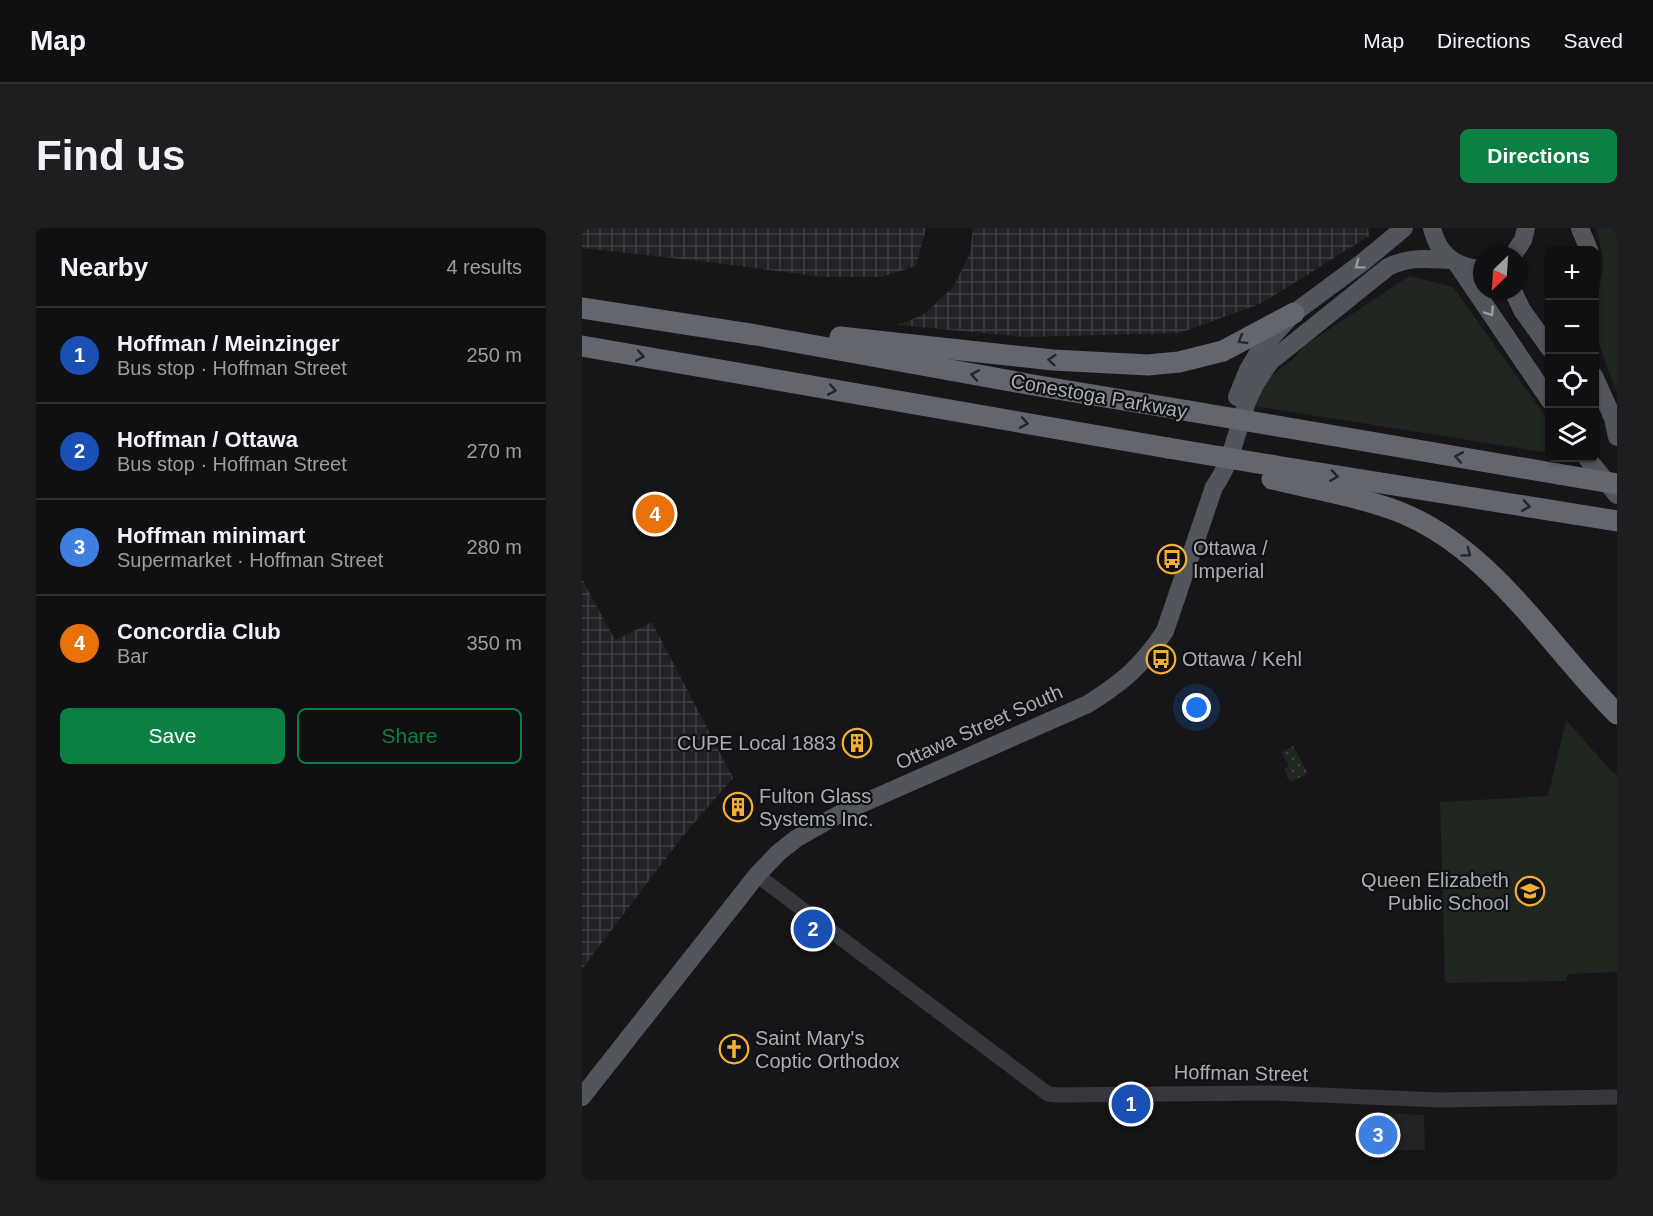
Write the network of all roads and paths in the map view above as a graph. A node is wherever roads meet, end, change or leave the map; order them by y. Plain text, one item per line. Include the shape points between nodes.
1 (1404, 228) edge
2 (1432, 228) edge
3 (1526, 228) edge
4 (1540, 228) edge
5 (1580, 228) edge
6 (1520, 246) edge
7 (1523, 246) edge
8 (1587, 246) edge
9 (1454, 262) junction
10 (1473, 268) edge
11 (1518, 300) edge
12 (582, 308) edge
13 (1294, 313) junction
14 (756, 335) junction
15 (1545, 342) edge
16 (582, 346) edge
17 (1599, 387) edge
18 (1545, 394) edge
19 (1599, 416) edge
20 (1617, 439) edge
21 (1590, 462) edge
22 (1274, 473) junction
23 (1617, 484) edge
24 (1214, 488) junction
25 (1617, 495) edge
26 (1617, 521) edge
27 (1563, 652) junction
28 (1617, 696) edge
29 (1617, 714) edge
30 (757, 875) junction
31 (582, 1097) edge
32 (1617, 1097) edge

1 -> 13 main road, Ottawa Street South
2 - 9 main road via 1441,250
3 - 6 main road
4 - 7 main road
5 - 8 main road
9 - 10 main road, Ottawa Street South
9 -> 18 main road
9 - 24 main road, Ottawa Street South via 1417,258 1388,267 1291,342 1260,375 1223,475
11 - 15 main road
12 - 14 highway, Conestoga Parkway
13 -> 14 highway via 1223,351 1148,365 1053,360 782,329
13 - 24 main road, Ottawa Street South via 1259,351 1248,370 1211,471
23 -> 14 highway, Conestoga Parkway, bridge
16 -> 22 highway, Conestoga Parkway, bridge via 1146,444 1170,453
17 - 20 main road via 1613,418
19 - 20 main road
21 - 25 main road
22 -> 26 highway, Conestoga Parkway
22 -> 27 highway via 1397,512 1438,532 1476,560
24 - 30 main road, Ottawa Street South via 1165,631 1123,682 1089,704 843,812 797,838
27 - 28 highway
27 - 29 highway via 1586,683
30 - 31 main road, Ottawa Street South
30 - 32 street, Hoffman Street via 1048,1094 1272,1093 1439,1100

